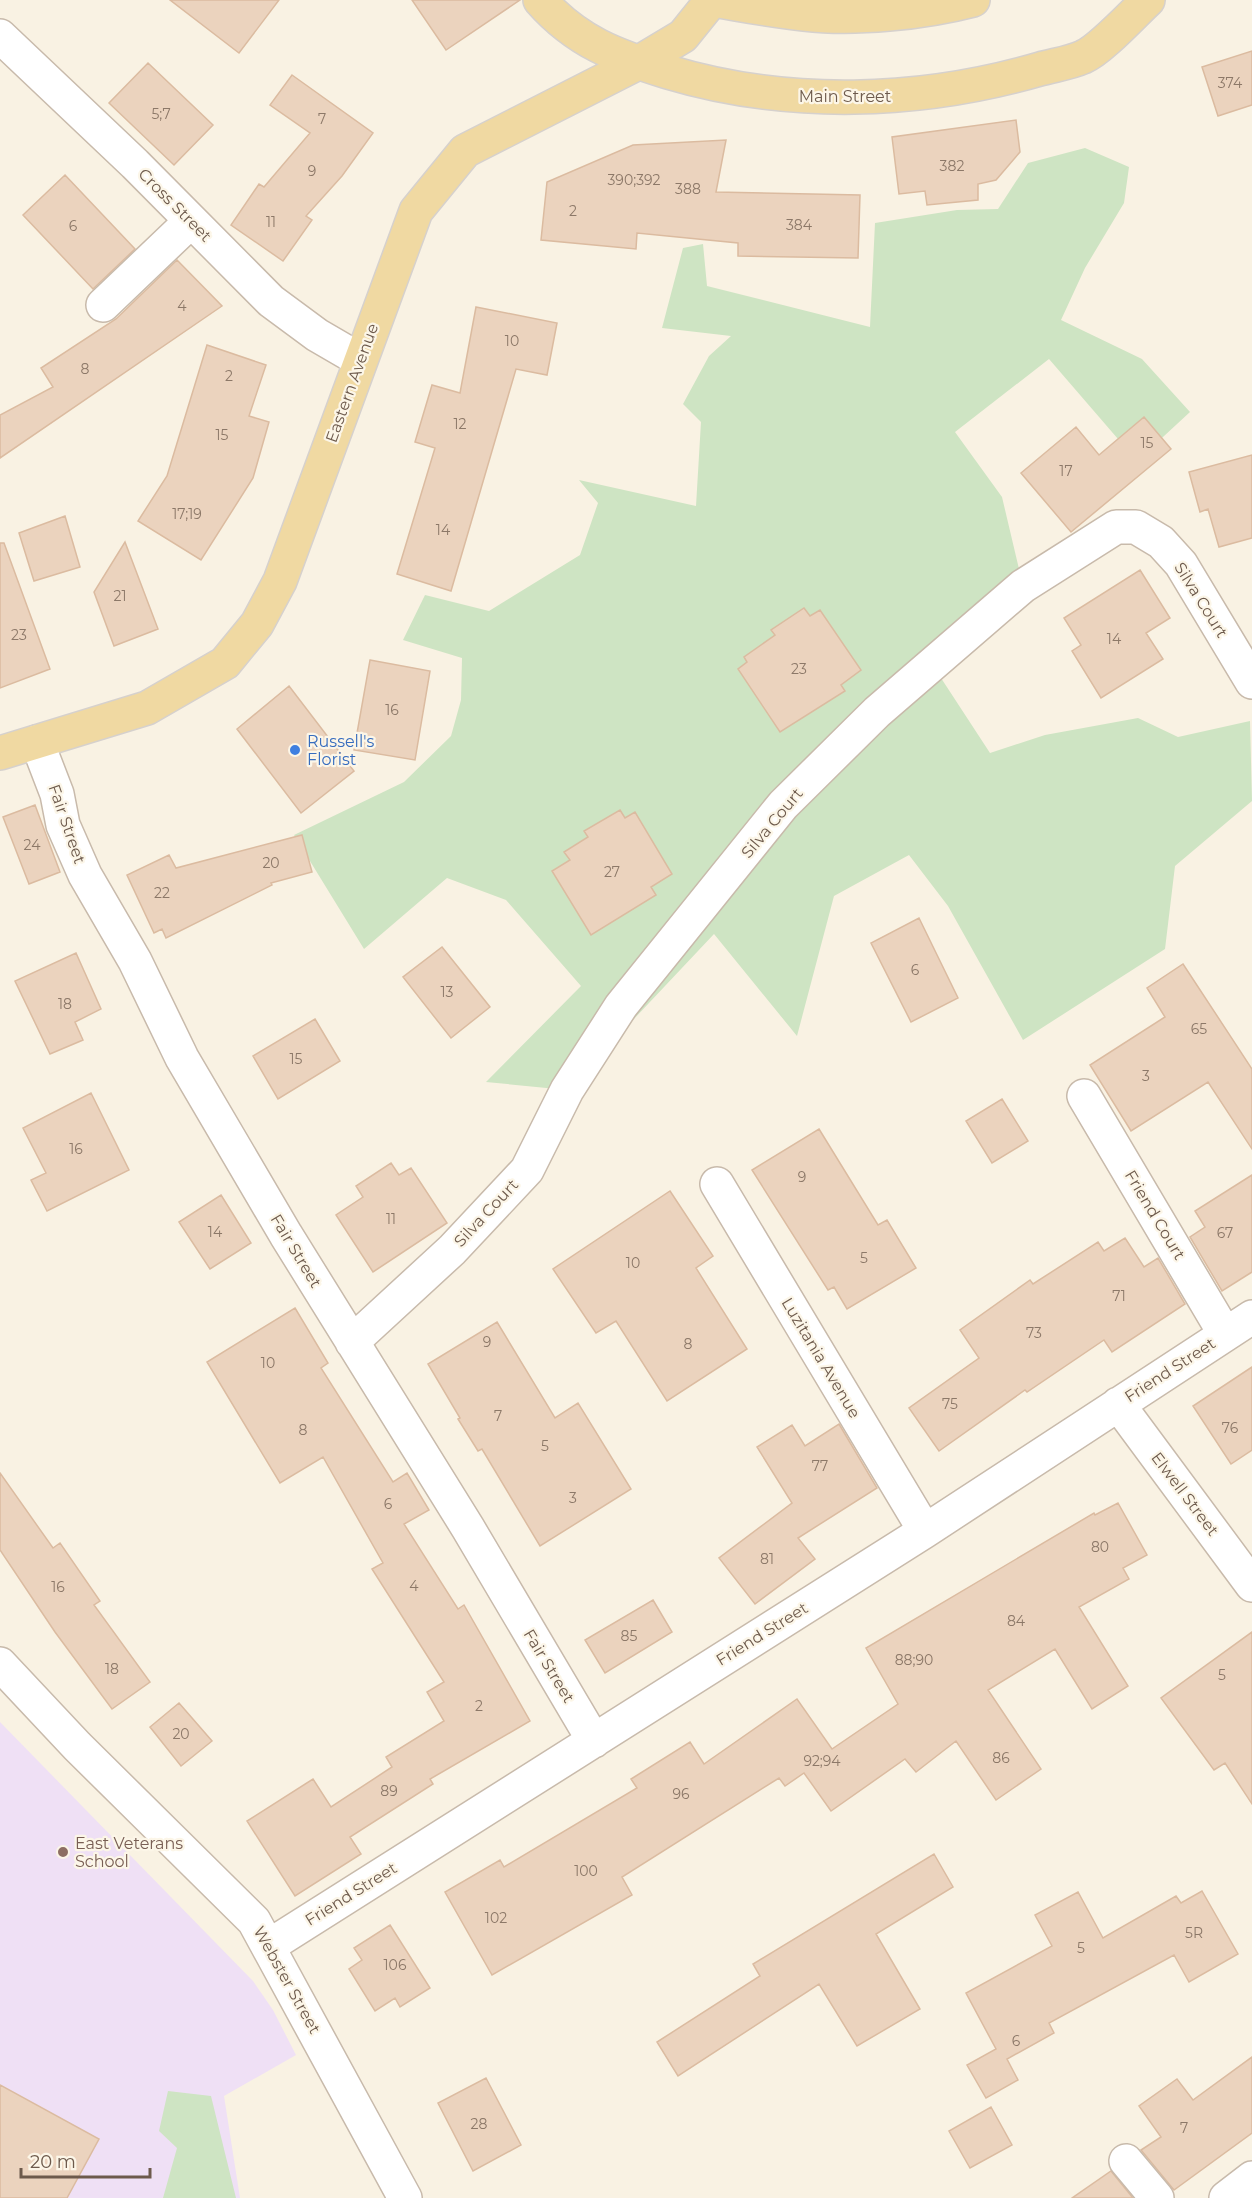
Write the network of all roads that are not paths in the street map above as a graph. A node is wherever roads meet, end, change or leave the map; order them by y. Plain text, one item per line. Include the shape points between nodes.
1 (540, 0) edge
2 (712, 0) edge
3 (973, 0) edge
4 (1148, 0) edge
5 (0, 36) edge
6 (638, 63) junction
7 (190, 221) junction
8 (103, 304) dead end
9 (360, 360) junction
10 (1252, 682) edge
11 (38, 742) junction
12 (0, 753) edge
13 (1084, 1096) dead end
14 (717, 1184) dead end
15 (1239, 1325) edge
16 (352, 1342) junction
17 (1118, 1404) junction
18 (925, 1531) junction
19 (1252, 1585) edge
20 (0, 1664) edge
21 (594, 1741) junction
22 (269, 1946) junction
23 (1126, 2161) dead end
24 (1252, 2178) edge
25 (405, 2198) edge
26 (1157, 2198) edge
27 (1226, 2198) edge

1 - 6 main road, Main Street via 560,23 597,48
2 - 3 main road via 805,15 842,15 892,13
2 - 6 main road, Eastern Avenue via 683,36
4 - 6 main road, Main Street via 1085,56 999,81 904,95 772,95 691,79
5 - 7 street, Cross Street
6 - 9 main road, Eastern Avenue via 465,151 416,211
7 - 8 street
7 - 9 street, Cross Street via 271,301
9 - 11 main road, Eastern Avenue via 280,581 258,624 238,648 225,663 147,708
10 - 16 street, Silva Court via 1182,564 1161,542 1136,528 1116,527 1023,586 877,712 783,805 621,1006 567,1090 527,1170 452,1250
11 - 12 main road, Eastern Avenue
11 - 16 street, Fair Street via 57,794 63,825 85,875 135,961 182,1058
13 - 15 street, Friend Court
14 - 18 street, Luzitania Avenue
15 - 17 street, Friend Street
16 - 21 street, Fair Street
17 - 18 street, Friend Street
17 - 19 street, Elwell Street
18 - 21 street, Friend Street
20 - 22 street, Webster Street via 254,1921
21 - 22 street, Friend Street
22 - 25 street, Webster Street
23 - 26 street
24 - 27 street

